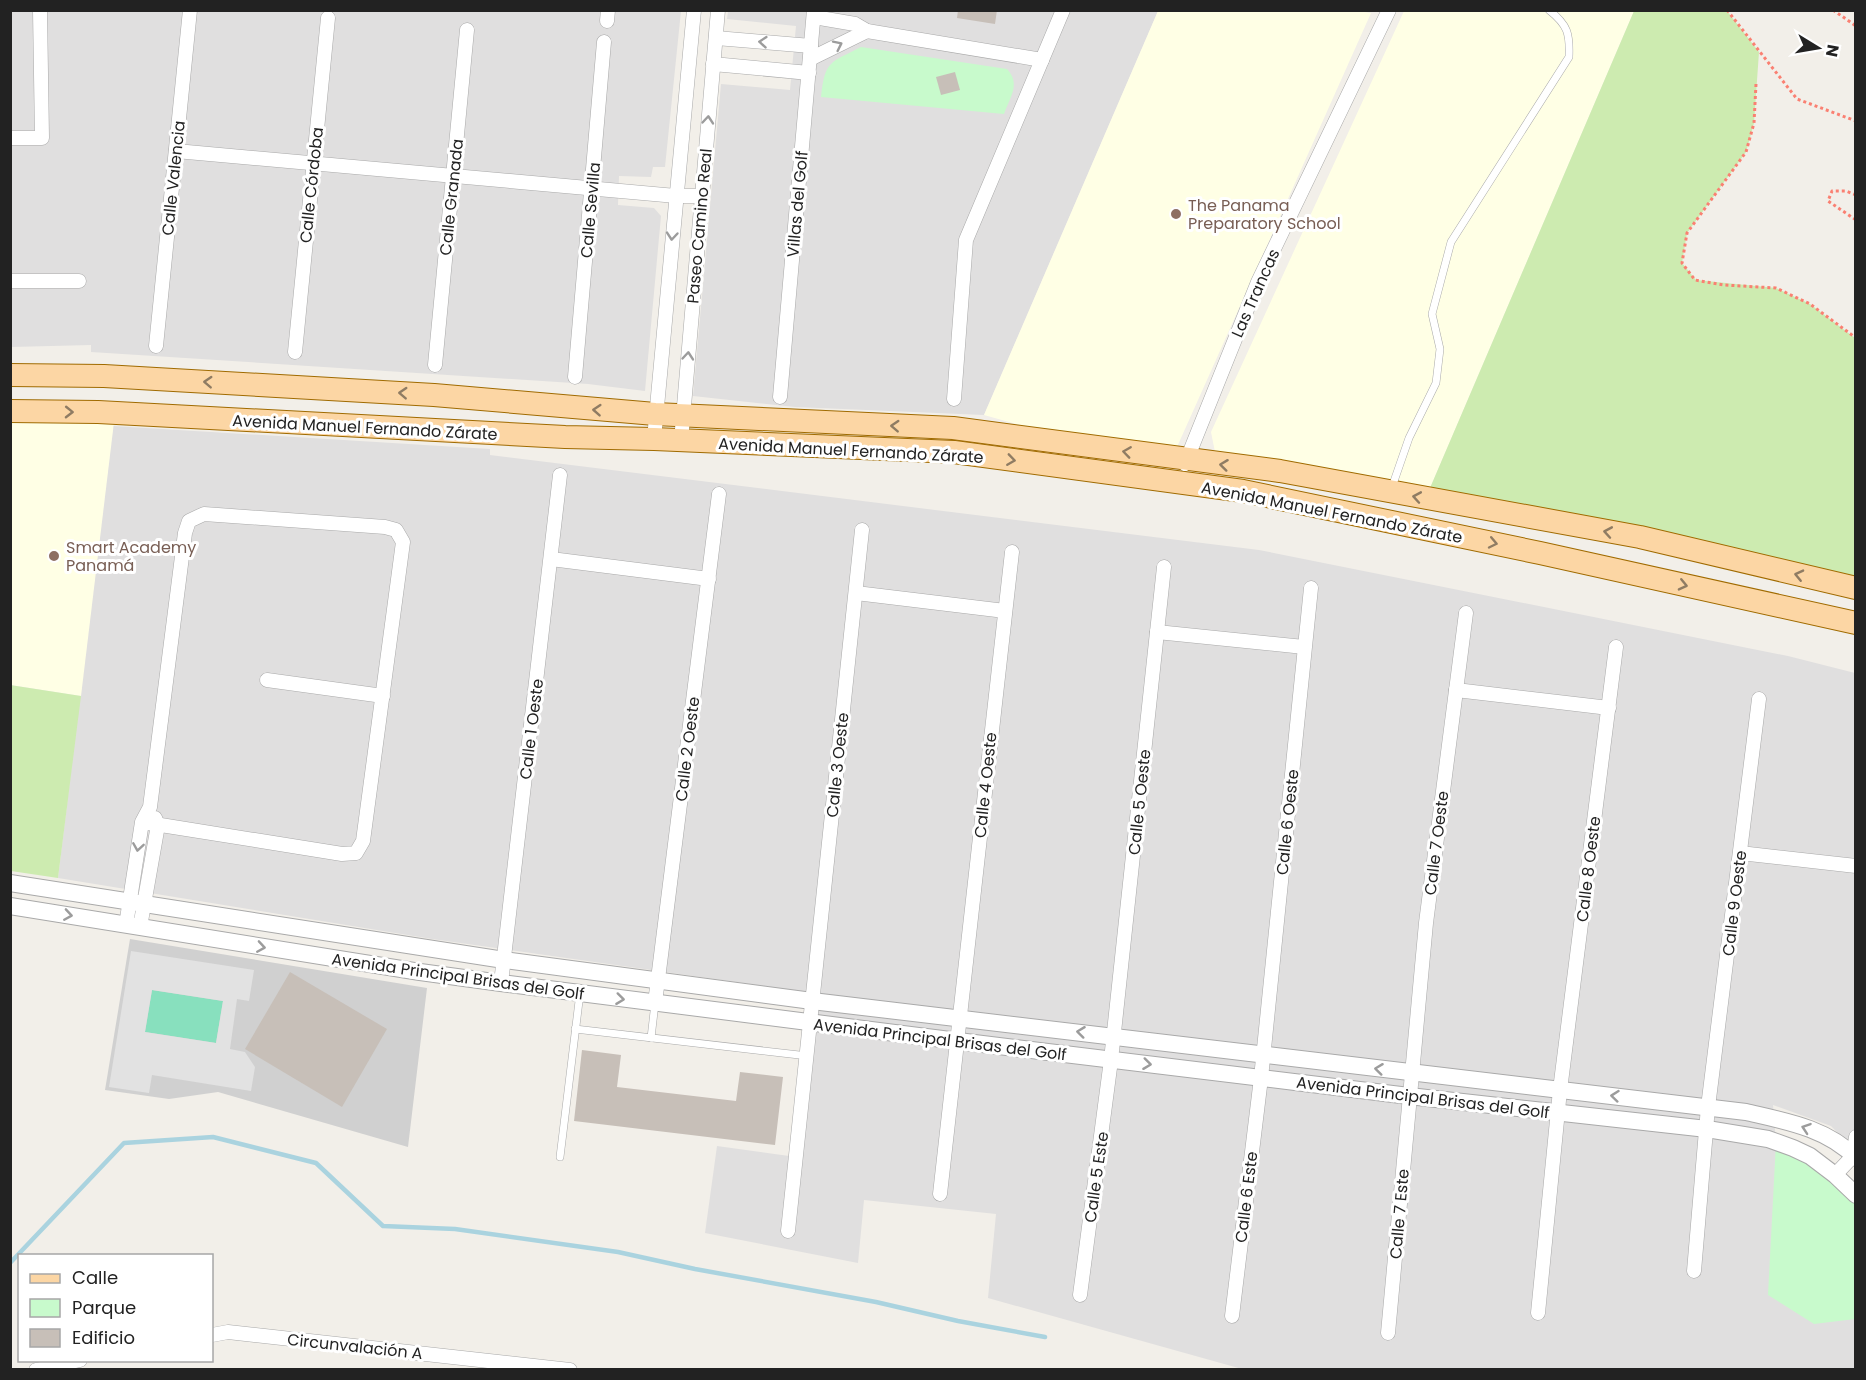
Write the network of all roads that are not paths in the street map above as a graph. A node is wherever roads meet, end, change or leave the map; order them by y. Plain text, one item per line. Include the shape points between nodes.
1 (40, 10) edge
2 (190, 10) edge
3 (694, 10) edge
4 (718, 10) edge
5 (1063, 10) edge
6 (1389, 10) edge
7 (1549, 10) edge
8 (814, 14) edge
9 (328, 18) dead end
10 (467, 30) dead end
11 (867, 31) junction
12 (716, 38) junction
13 (604, 42) dead end
14 (810, 59) junction
15 (1042, 60) junction
16 (713, 64) junction
17 (10, 138) edge
18 (176, 151) junction
19 (314, 162) junction
20 (453, 175) junction
21 (592, 188) junction
22 (676, 196) junction
23 (702, 196) junction
24 (10, 281) edge
25 (79, 281) dead end
26 (156, 346) dead end
27 (295, 352) dead end
28 (435, 365) dead end
29 (10, 375) edge
30 (575, 377) dead end
31 (780, 397) dead end
32 (954, 399) dead end
33 (10, 411) edge
34 (655, 414) junction
35 (683, 415) junction
36 (654, 439) junction
37 (681, 441) junction
38 (1185, 460) junction
39 (560, 475) dead end
40 (1183, 484) junction
41 (1390, 492) junction
42 (719, 494) dead end
43 (862, 530) dead end
44 (1012, 552) dead end
45 (550, 559) junction
46 (1164, 567) dead end
47 (709, 579) junction
48 (1311, 588) dead end
49 (1856, 588) edge
50 (855, 593) junction
51 (1005, 611) junction
52 (1466, 613) dead end
53 (1856, 623) edge
54 (1157, 632) junction
55 (1304, 647) junction
56 (1616, 647) dead end
57 (267, 680) dead end
58 (1456, 690) junction
59 (383, 696) junction
60 (1759, 699) dead end
61 (1609, 708) junction
62 (150, 807) junction
63 (142, 822) junction
64 (158, 825) junction
65 (1740, 853) junction
66 (1856, 866) edge
67 (10, 884) edge
68 (137, 904) junction
69 (10, 906) edge
70 (133, 926) junction
71 (504, 960) junction
72 (658, 980) junction
73 (501, 983) junction
74 (580, 993) junction
75 (812, 1000) junction
76 (655, 1003) junction
77 (960, 1018) junction
78 (811, 1023) junction
79 (575, 1029) junction
80 (1114, 1036) junction
81 (651, 1038) junction
82 (958, 1041) junction
83 (1263, 1055) junction
84 (808, 1056) junction
85 (1111, 1060) junction
86 (1412, 1073) junction
87 (1261, 1078) junction
88 (1560, 1090) junction
89 (1409, 1096) junction
90 (1708, 1107) junction
91 (1558, 1113) junction
92 (1707, 1129) junction
93 (1856, 1137) edge
94 (560, 1157) dead end
95 (1854, 1157) edge
96 (1835, 1175) junction
97 (940, 1194) dead end
98 (1856, 1195) edge
99 (788, 1232) dead end
100 (1694, 1271) dead end
101 (1080, 1295) dead end
102 (1538, 1313) dead end
103 (1232, 1316) dead end
104 (1388, 1333) dead end
105 (213, 1335) edge
106 (72, 1364) edge
107 (36, 1370) edge
108 (570, 1370) edge

1 - 17 street via 42,138
2 - 18 street, Calle Valencia
3 - 22 street, Paseo Camino Real
4 - 12 street, Paseo Camino Real
5 - 15 street
6 - 38 street, Las Trancas via 1258,282
7 - 41 lane via 1562,20 1570,38 1569,57 1451,242 1432,314 1440,349 1436,383 1409,438
8 - 11 street via 855,24
8 - 14 street, Villas del Golf
9 - 19 street, Calle Córdoba
10 - 20 street, Calle Granada
14 -> 11 street
11 - 15 street
14 -> 12 street
12 - 16 street, Paseo Camino Real
13 - 21 street, Calle Sevilla
14 - 16 street
14 - 31 street, Villas del Golf
15 - 32 street via 966,240
23 -> 16 street, Paseo Camino Real
18 - 19 street
18 - 26 street, Calle Valencia
19 - 20 street
19 - 27 street, Calle Córdoba
20 - 21 street
20 - 28 street, Calle Granada
21 - 22 street
21 - 30 street, Calle Sevilla
22 - 23 street
22 -> 34 street, Paseo Camino Real
35 -> 23 street, Paseo Camino Real
24 - 25 street
34 -> 29 main road, Avenida Manuel Fernando Zárate via 434,395 104,376
33 -> 36 main road, Avenida Manuel Fernando Zárate
34 - 35 main road, Avenida Manuel Fernando Zárate
34 - 36 street, Paseo Camino Real
35 - 37 street, Paseo Camino Real
38 -> 35 main road, Avenida Manuel Fernando Zárate via 953,428
36 - 37 main road, Avenida Manuel Fernando Zárate
37 -> 40 main road, Avenida Manuel Fernando Zárate via 954,452
38 - 40 street, Las Trancas
41 -> 38 main road, Avenida Manuel Fernando Zárate via 1280,471
39 - 45 street, Calle 1 Oeste
40 -> 53 main road, Avenida Manuel Fernando Zárate via 1243,491
49 -> 41 main road, Avenida Manuel Fernando Zárate via 1640,537
42 - 47 street, Calle 2 Oeste
43 - 50 street, Calle 3 Oeste
44 - 51 street, Calle 4 Oeste
45 - 47 street
45 - 71 street, Calle 1 Oeste
46 - 54 street, Calle 5 Oeste
47 - 72 street, Calle 2 Oeste
48 - 55 street, Calle 6 Oeste
50 - 51 street
50 - 75 street, Calle 3 Oeste
51 - 77 street, Calle 4 Oeste
52 - 58 street, Calle 7 Oeste
54 - 55 street
54 - 80 street, Calle 5 Oeste
55 - 83 street, Calle 6 Oeste
56 - 61 street, Calle 8 Oeste
57 - 59 street
58 - 61 street
58 - 86 street, Calle 7 Oeste via 1426,923
59 - 62 street via 403,542 396,530 204,514 189,521
59 - 64 street via 363,841 356,853
60 - 65 street, Calle 9 Oeste
61 - 88 street, Calle 8 Oeste
62 - 63 street
62 - 64 street
63 - 64 street
63 -> 68 street
64 - 68 street
65 - 66 street
65 - 90 street, Calle 9 Oeste
67 - 68 street, Avenida Principal Brisas del Golf
68 - 70 street
68 - 71 street, Avenida Principal Brisas del Golf
69 -> 70 street, Avenida Principal Brisas del Golf
70 -> 73 street, Avenida Principal Brisas del Golf
71 - 72 street, Avenida Principal Brisas del Golf
71 - 73 street, Calle 1 Oeste
72 - 75 street, Avenida Principal Brisas del Golf
72 - 76 street, Calle 2 Oeste
73 - 74 street, Avenida Principal Brisas del Golf
74 -> 76 street, Avenida Principal Brisas del Golf
74 - 79 lane
75 - 77 street, Avenida Principal Brisas del Golf
75 - 78 street, Calle 3 Oeste
76 - 78 street, Avenida Principal Brisas del Golf
76 - 81 lane
80 -> 77 street, Avenida Principal Brisas del Golf
77 - 82 street, Calle 4 Oeste
78 - 82 street, Avenida Principal Brisas del Golf
78 - 84 street, Calle 3 Oeste
79 - 81 lane
79 - 94 lane
80 - 83 street, Avenida Principal Brisas del Golf
80 - 85 street, Calle 5 Oeste
81 - 84 lane
82 - 85 street, Avenida Principal Brisas del Golf
82 - 97 street, Calle 4 Oeste
86 -> 83 street, Avenida Principal Brisas del Golf
83 - 87 street, Calle 6 Oeste
84 - 99 street, Calle 3 Oeste
85 -> 87 street, Avenida Principal Brisas del Golf
85 - 101 street, Calle 5 Este
86 - 88 street, Avenida Principal Brisas del Golf
86 - 89 street, Calle 7 Oeste
87 - 89 street, Avenida Principal Brisas del Golf
87 - 103 street, Calle 6 Este
90 -> 88 street, Avenida Principal Brisas del Golf
88 - 91 street, Calle 8 Oeste
89 - 91 street, Avenida Principal Brisas del Golf
89 - 104 street, Calle 7 Este
90 - 92 street, Calle 9 Oeste
95 -> 90 street, Avenida Principal Brisas del Golf via 1823,1134 1788,1122
91 - 92 street, Avenida Principal Brisas del Golf
91 - 102 street, Calle 8 Oeste
92 - 96 street, Avenida Principal Brisas del Golf via 1768,1139 1810,1156
92 - 100 street, Calle 9 Oeste
93 - 95 street
95 - 96 street
96 - 98 street, Avenida Principal Brisas del Golf
105 - 108 street, Circunvalación A via 228,1332
106 - 107 street

